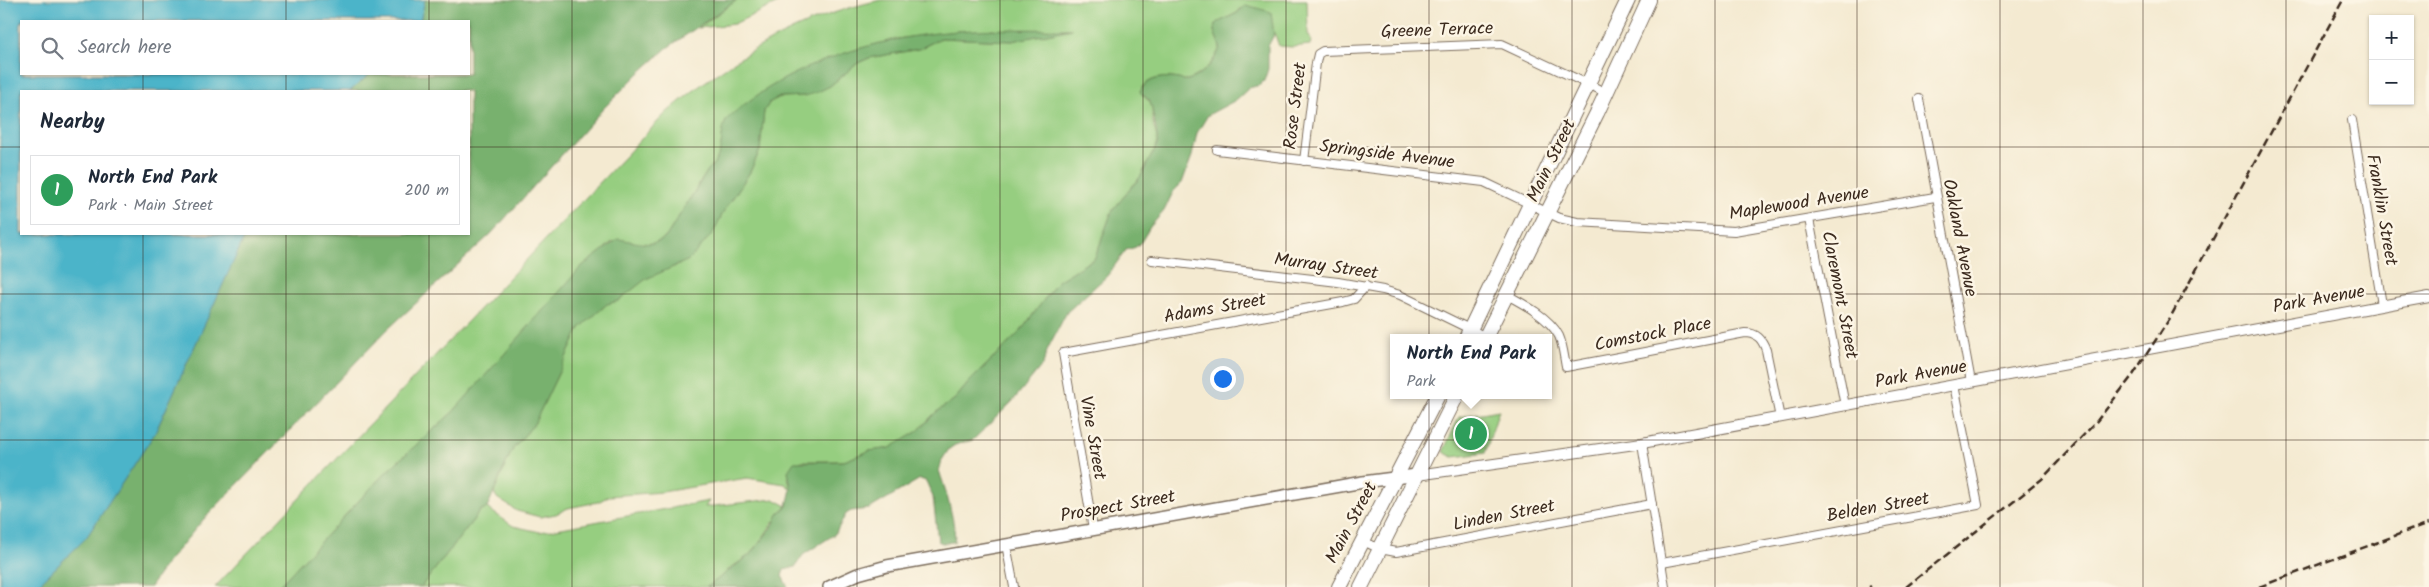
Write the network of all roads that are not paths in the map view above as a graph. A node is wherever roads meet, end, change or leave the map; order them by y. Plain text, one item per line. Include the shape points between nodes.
1 (1628, 0) edge
2 (1649, 0) edge
3 (1318, 54) joint
4 (1589, 84) junction
5 (1607, 93) junction
6 (1919, 99) dead end
7 (2352, 120) dead end
8 (1217, 150) dead end
9 (1304, 161) junction
10 (1935, 197) junction
11 (1530, 203) junction
12 (1548, 212) junction
13 (1809, 219) junction
14 (1152, 260) dead end
15 (1366, 286) junction
16 (1507, 295) junction
17 (2429, 297) edge
18 (2382, 305) junction
19 (1468, 334) edge
20 (1488, 334) edge
21 (1064, 353) joint
22 (1971, 382) junction
23 (1954, 385) junction
24 (1436, 399) edge
25 (1455, 399) edge
26 (1845, 406) junction
27 (1780, 418) junction
28 (1642, 443) junction
29 (1417, 475) junction
30 (1397, 477) junction
31 (1652, 504) junction
32 (1093, 529) junction
33 (1363, 541) junction
34 (1006, 544) junction
35 (1380, 549) junction
36 (1662, 563) junction
37 (829, 587) edge
38 (1014, 587) edge
39 (1339, 587) edge
40 (1361, 587) edge
41 (1666, 587) edge

1 - 4 highway, Main Street
2 - 5 highway, Main Street
3 - 4 street, Greene Terrace via 1323,50 1502,44
3 - 9 street, Rose Street
4 - 5 street, Greene Terrace
4 - 11 highway, Main Street
5 - 12 highway, Main Street
6 - 10 street, Oakland Avenue
7 - 18 street, Franklin Street
8 - 9 street, Springside Avenue
9 - 11 street, Springside Avenue via 1484,182
10 - 13 street, Maplewood Avenue
10 - 22 street, Oakland Avenue
11 - 12 street, Springside Avenue
11 - 19 highway, Main Street
12 - 13 street, Maplewood Avenue via 1577,222 1723,232
12 - 16 highway, Main Street
13 - 26 street, Claremont Street
14 - 15 street, Murray Street
15 - 19 street, Murray Street via 1400,295
15 - 21 street, Adams Street via 1354,299 1343,302
16 - 20 highway, Main Street
16 - 27 street, Comstock Place via 1528,307 1555,330 1566,367 1745,333 1755,334 1766,350
17 - 18 street, Park Avenue
18 - 22 street, Park Avenue
21 - 32 street, Vine Street
22 - 23 street, Park Avenue
23 - 26 street, Park Avenue
23 - 36 street, Belden Street via 1978,505
24 - 30 highway, Main Street
25 - 29 highway, Main Street
26 - 27 street, Park Avenue
27 - 28 street, Park Avenue
28 - 29 street, Park Avenue
28 - 31 street
29 - 30 main road, Prospect Street
29 - 35 highway, Main Street
30 - 32 main road, Prospect Street
30 - 33 highway, Main Street
31 - 35 street, Linden Street via 1398,551
31 - 36 street
32 - 34 main road, Prospect Street
33 - 35 street, Linden Street
33 - 39 highway, Main Street
34 - 37 main road, Prospect Street via 870,570
34 - 38 street
35 - 40 highway, Main Street
36 - 41 street

